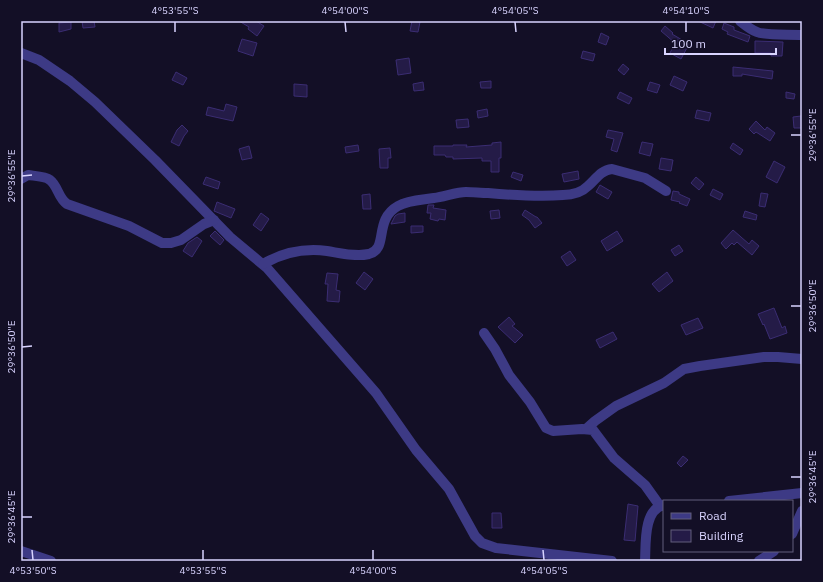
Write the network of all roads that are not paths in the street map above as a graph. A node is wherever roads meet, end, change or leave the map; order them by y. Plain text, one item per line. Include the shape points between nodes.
1 (740, 21) edge
2 (802, 35) edge
3 (21, 52) edge
4 (21, 179) edge
5 (666, 191) dead end
6 (214, 220) junction
7 (263, 264) junction
8 (484, 333) dead end
9 (802, 358) edge
10 (586, 429) junction
11 (802, 493) edge
12 (738, 500) edge
13 (662, 506) edge
14 (802, 511) edge
15 (793, 532) edge
16 (21, 551) edge
17 (772, 552) edge
18 (50, 561) edge
19 (612, 561) edge
20 (645, 561) edge
21 (759, 561) edge

1 - 2 street via 757,32
3 - 6 street via 39,60 95,102
4 - 6 street via 28,175 50,179 59,197 66,204 129,226 162,243 181,240
5 - 7 street via 645,178 608,169 587,187 572,194 557,196 463,192 413,201 398,206 386,217 380,246 370,254 350,255 316,250 294,252 275,257
6 - 7 street
7 - 19 street via 376,393 416,450 449,489 479,541 496,548
8 - 10 street via 509,375 546,428 553,431
9 - 10 street via 764,357 684,369 664,383 616,406
10 - 13 street via 596,432 614,458 645,485
11 - 12 street
13 - 20 street via 655,509 649,519
14 - 15 street
16 - 18 street
17 - 21 street

